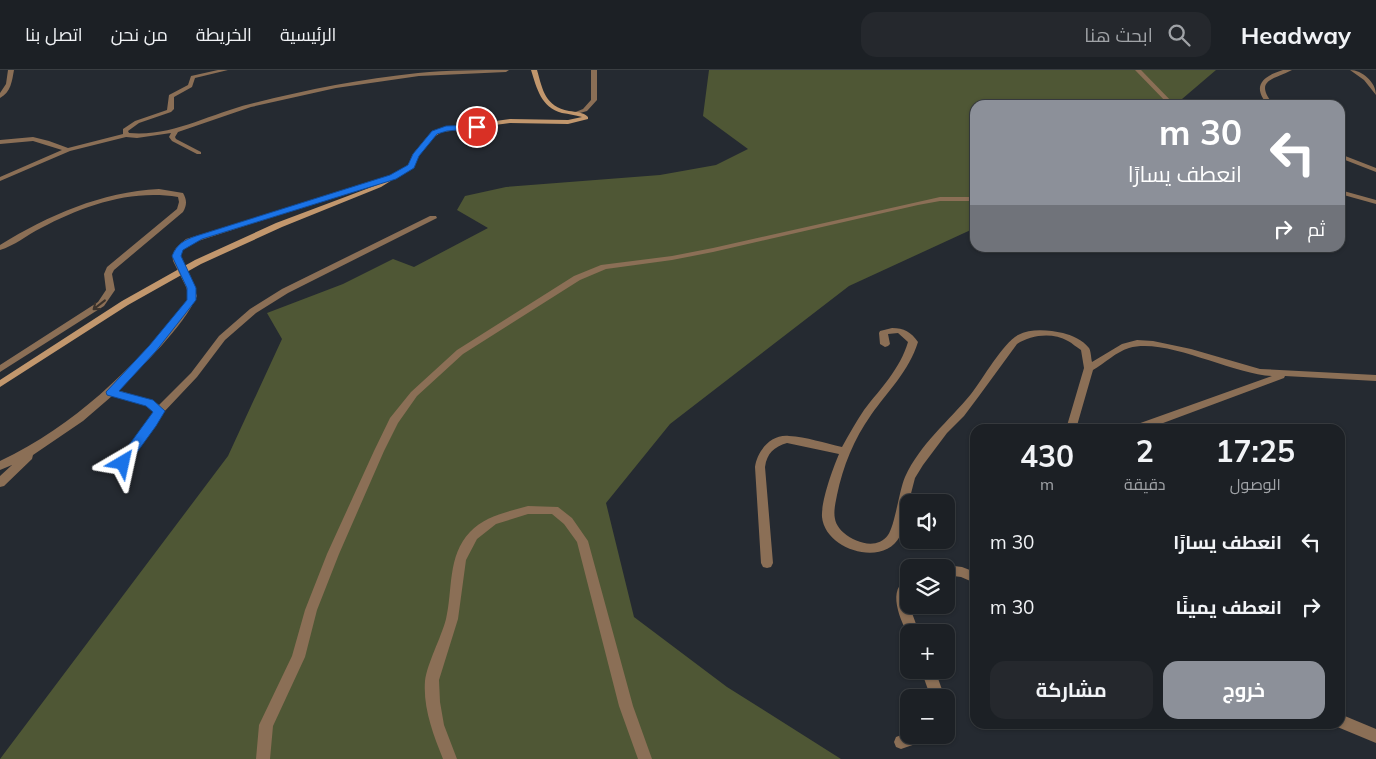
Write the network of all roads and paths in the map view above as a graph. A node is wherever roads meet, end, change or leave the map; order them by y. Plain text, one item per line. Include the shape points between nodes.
1 (11, 70) edge
2 (225, 70) edge
3 (506, 70) edge
4 (534, 70) edge
5 (594, 70) edge
6 (1138, 70) edge
7 (1289, 70) edge
8 (1356, 70) edge
9 (1376, 94) edge
10 (0, 96) edge
11 (1167, 100) edge
12 (1267, 100) edge
13 (575, 114) junction
14 (176, 131) junction
15 (126, 135) junction
16 (0, 142) edge
17 (68, 150) junction
18 (199, 153) dead end
19 (1345, 158) edge
20 (1376, 170) edge
21 (393, 177) junction
22 (0, 179) edge
23 (1345, 193) edge
24 (970, 199) edge
25 (1376, 202) edge
26 (433, 218) dead end
27 (0, 248) edge
28 (885, 344) dead end
29 (1089, 368) junction
30 (0, 369) edge
31 (1286, 374) junction
32 (1376, 378) edge
33 (0, 384) edge
34 (111, 392) junction
35 (159, 411) junction
36 (1072, 424) edge
37 (1150, 424) edge
38 (36, 448) junction
39 (844, 451) junction
40 (123, 463) dead end
41 (0, 466) edge
42 (0, 483) edge
43 (767, 563) dead end
44 (955, 571) edge
45 (970, 576) edge
46 (1345, 723) edge
47 (1376, 736) edge
48 (263, 759) edge
49 (450, 759) edge
50 (645, 759) edge

1 - 10 street via 6,93
2 - 15 street via 193,77 190,86 171,96 169,111 137,122 125,130
3 - 14 street via 419,74 336,86 242,108
4 - 13 main road via 547,104
5 - 13 street via 594,100 585,110
6 - 11 street
7 - 12 street via 1273,74 1264,81 1262,89
8 - 9 street
13 - 21 main road via 586,118 568,122 510,121 440,130 430,137 411,166
14 - 15 street
14 - 18 street via 172,136 174,140
15 - 17 street
16 - 17 street via 33,140
17 - 22 street
19 - 20 street
21 - 33 main road via 365,192 279,225 198,262 139,295
21 - 34 street, bridge via 189,241 179,248 177,260 193,296 187,309
23 - 25 street
24 - 48 street via 918,203 713,250 604,267 577,278 460,352 414,394 394,421 379,451 333,554 311,610 298,657 266,725
26 - 35 street via 285,291 253,311 222,338 194,375
27 -> 30 street via 40,224 94,204 143,192 164,191 180,195 183,205 115,264 108,274 112,286 110,292 101,304
28 - 39 street via 883,333 894,330 904,331 913,342 910,356 899,374 862,420
29 - 31 street via 1126,345 1138,343 1172,348 1242,369
29 - 36 street
29 - 39 street via 1085,350 1063,335 1032,334 1014,342 919,462 910,478 894,536 874,549 846,539 829,522 832,491
31 - 32 street
31 - 37 street
34 - 35 street via 150,403
34 - 38 street
35 - 40 street
38 - 41 street
38 - 42 street
39 - 43 street via 788,439 766,449 760,458 760,467
44 - 45 street
46 - 47 street
49 - 50 street via 437,725 432,680 452,619 460,559 473,536 492,521 528,510 554,510 568,521 582,541 626,706

